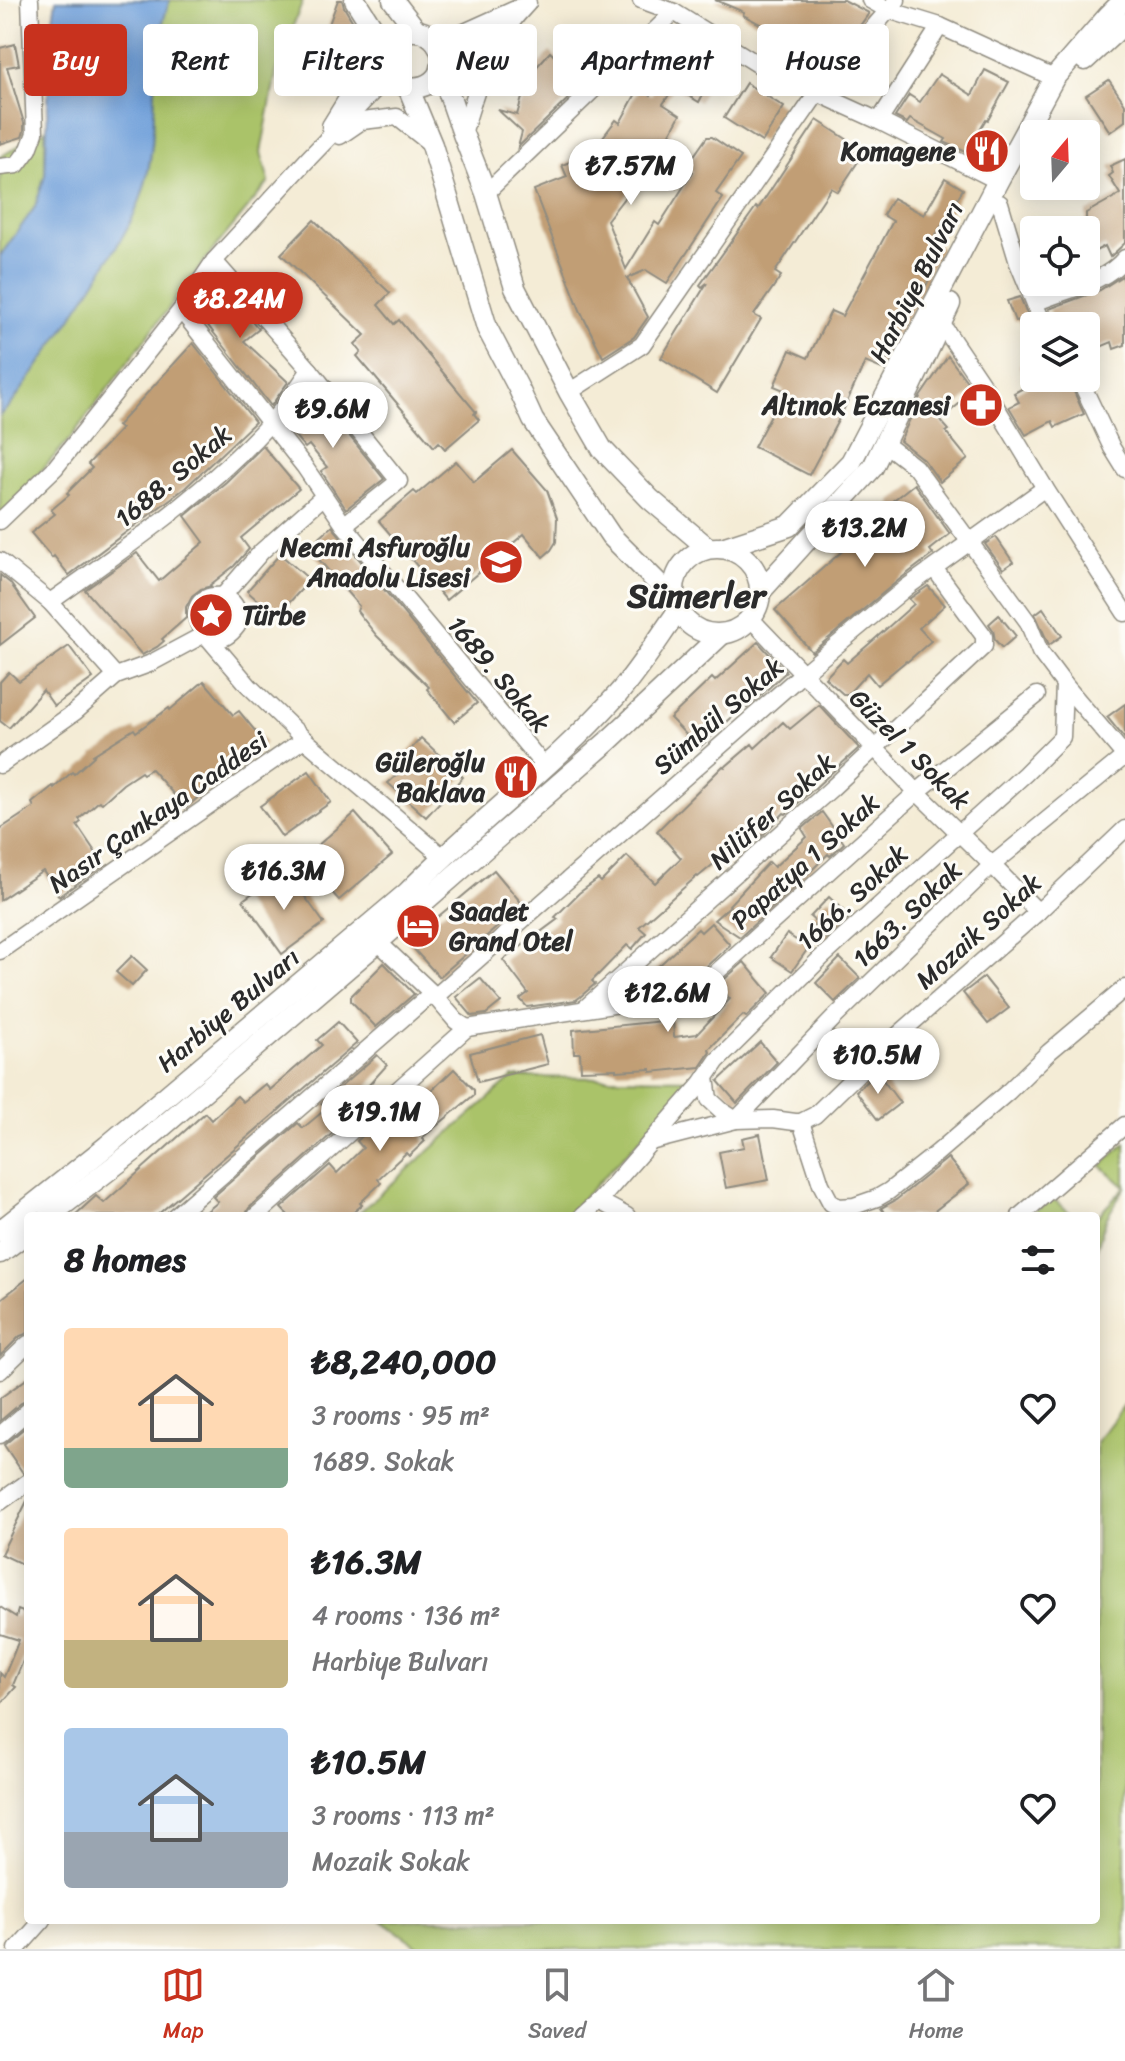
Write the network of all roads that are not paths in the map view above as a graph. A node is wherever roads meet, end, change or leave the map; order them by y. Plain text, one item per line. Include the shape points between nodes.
1 (30, 0) edge
2 (355, 0) edge
3 (393, 0) edge
4 (641, 0) edge
5 (870, 0) edge
6 (1124, 0) edge
7 (525, 1) edge
8 (893, 5) edge
9 (674, 12) junction
10 (370, 24) edge
11 (478, 24) edge
12 (877, 24) edge
13 (940, 26) junction
14 (1124, 28) edge
15 (412, 31) edge
16 (417, 31) junction
17 (428, 35) edge
18 (757, 64) edge
19 (1054, 78) junction
20 (369, 96) edge
21 (412, 96) edge
22 (450, 96) edge
23 (815, 96) edge
24 (826, 96) edge
25 (1046, 120) edge
26 (879, 121) junction
27 (463, 134) junction
28 (432, 145) junction
29 (309, 158) junction
30 (0, 167) edge
31 (1020, 167) edge
32 (998, 181) junction
33 (486, 193) junction
34 (1000, 203) junction
35 (1125, 258) edge
36 (214, 261) junction
37 (1035, 303) junction
38 (181, 310) junction
39 (1039, 312) edge
40 (941, 323) junction
41 (310, 370) junction
42 (569, 392) junction
43 (1086, 392) edge
44 (271, 423) junction
45 (884, 443) junction
46 (1125, 469) edge
47 (1045, 488) junction
48 (323, 497) junction
49 (0, 521) edge
50 (344, 525) junction
51 (969, 541) junction
52 (715, 548) junction
53 (0, 561) edge
54 (934, 568) junction
55 (761, 591) junction
56 (223, 596) junction
57 (50, 602) junction
58 (676, 605) junction
59 (1125, 613) edge
60 (751, 619) junction
61 (205, 634) junction
62 (722, 634) junction
63 (802, 674) junction
64 (116, 676) junction
65 (1064, 684) junction
66 (1037, 695) dead end
67 (304, 739) junction
68 (875, 749) junction
69 (1125, 756) edge
70 (0, 765) edge
71 (545, 767) junction
72 (917, 792) junction
73 (1125, 829) edge
74 (958, 832) junction
75 (442, 856) junction
76 (992, 865) junction
77 (1038, 912) junction
78 (378, 942) junction
79 (0, 951) edge
80 (1125, 988) edge
81 (434, 995) junction
82 (583, 1010) junction
83 (467, 1028) junction
84 (706, 1078) junction
85 (736, 1120) junction
86 (801, 1122) junction
87 (1125, 1125) edge
88 (650, 1142) junction
89 (599, 1201) junction
90 (54, 1212) edge
91 (180, 1212) edge
92 (269, 1212) edge
93 (587, 1212) edge
94 (620, 1212) edge
95 (1025, 1212) edge
96 (0, 1231) edge
97 (24, 1235) edge
98 (0, 1253) edge
99 (24, 1348) edge
100 (0, 1371) edge
101 (24, 1414) edge
102 (0, 1435) edge
103 (24, 1485) edge
104 (0, 1502) edge
105 (39, 1924) edge
106 (17, 1949) edge

1 - 30 street via 35,133 17,165
2 - 10 main road
2 - 29 street via 372,58
3 - 16 main road
4 - 9 street
5 - 8 street
6 - 19 main road, Harbiye Bulvarı
7 - 11 street
7 - 27 street via 478,82
8 - 12 street
8 - 13 street
9 - 18 street
9 - 33 street
13 - 19 street
13 - 26 street
14 - 25 main road via 1089,55
15 - 16 main road
16 - 17 main road
19 - 32 main road, Harbiye Bulvarı
20 - 29 street
21 - 28 main road
22 - 27 main road
23 - 42 street via 642,345
24 - 26 street
26 - 32 street
27 - 33 main road
28 - 29 street via 397,117 362,121
28 - 58 main road via 487,328 533,420 611,536
29 - 36 street
31 - 34 main road, Harbiye Bulvarı
32 - 52 main road, Harbiye Bulvarı via 851,462 789,526
33 - 42 main road via 515,288
34 - 37 street
34 - 40 main road, Harbiye Bulvarı
35 - 37 street via 1092,281
36 - 38 street
36 - 41 street
37 - 39 street
38 - 44 street, 1689. Sokak
38 - 49 street via 55,468
40 - 45 main road, Harbiye Bulvarı
40 - 47 street
41 - 44 street, 1688. Sokak
41 - 50 street via 399,481
42 - 52 main road via 602,449 650,499
43 - 46 street
44 - 48 street, 1689. Sokak
44 - 57 street, 1688. Sokak via 190,500
45 - 51 street via 915,467
45 - 55 main road, Harbiye Bulvarı via 873,467
47 - 51 street, Sümbül Sokak
47 - 59 street
48 - 50 street, 1689. Sokak
48 - 56 street via 262,551
50 - 71 street, 1689. Sokak
51 - 54 street, Sümbül Sokak
51 - 65 street via 1028,622 1040,652
52 - 55 main road via 745,558
52 - 58 main road, Harbiye Bulvarı via 696,553 677,572
53 - 57 street
54 - 63 street, Sümbül Sokak
54 - 68 street, Nilüfer Sokak via 984,636 984,646
55 - 60 main road, Harbiye Bulvarı
56 - 61 street via 199,605 197,624
56 - 61 street via 238,611 237,626 219,638
57 - 64 street
58 - 62 main road via 697,629
58 - 71 main road, Harbiye Bulvarı via 618,694
60 - 62 main road, Harbiye Bulvarı
60 - 63 street, Güzel 1 Sokak
61 - 64 street
61 - 67 street
62 - 78 main road, Harbiye Bulvarı
63 - 68 street, Güzel 1 Sokak
63 - 81 street, Sümbül Sokak
64 - 70 street
65 - 69 street
65 - 74 street, 1666. Sokak via 1062,737
66 - 72 street, Papatya 1 Sokak
67 - 75 street
67 - 79 street, Nasır Çankaya Caddesi
68 - 72 street, Güzel 1 Sokak
68 - 82 street, Nilüfer Sokak
69 - 76 street, 1663. Sokak
71 - 75 main road, Harbiye Bulvarı
72 - 74 street, Güzel 1 Sokak
72 - 82 street, Papatya 1 Sokak via 689,993
73 - 77 street, Mozaik Sokak
74 - 76 street, Güzel 1 Sokak
74 - 84 street, 1666. Sokak via 821,958
75 - 96 main road, Harbiye Bulvarı via 407,893
76 - 77 street, Güzel 1 Sokak
76 - 85 street, 1663. Sokak
77 - 86 street, Mozaik Sokak via 815,1115
78 - 81 street
78 - 90 main road, Harbiye Bulvarı via 135,1150
80 - 86 street via 915,1171 864,1204 844,1208 831,1203
81 - 83 street
81 - 91 street, Sümbül Sokak
82 - 83 street, Papatya 1 Sokak
83 - 92 street
84 - 85 street via 709,1099
84 - 88 street, 1666. Sokak
85 - 86 street
85 - 88 street
87 - 95 street
88 - 89 street
89 - 93 street
89 - 94 street
97 - 98 main road
99 - 100 street
101 - 102 street
103 - 104 street
105 - 106 street

